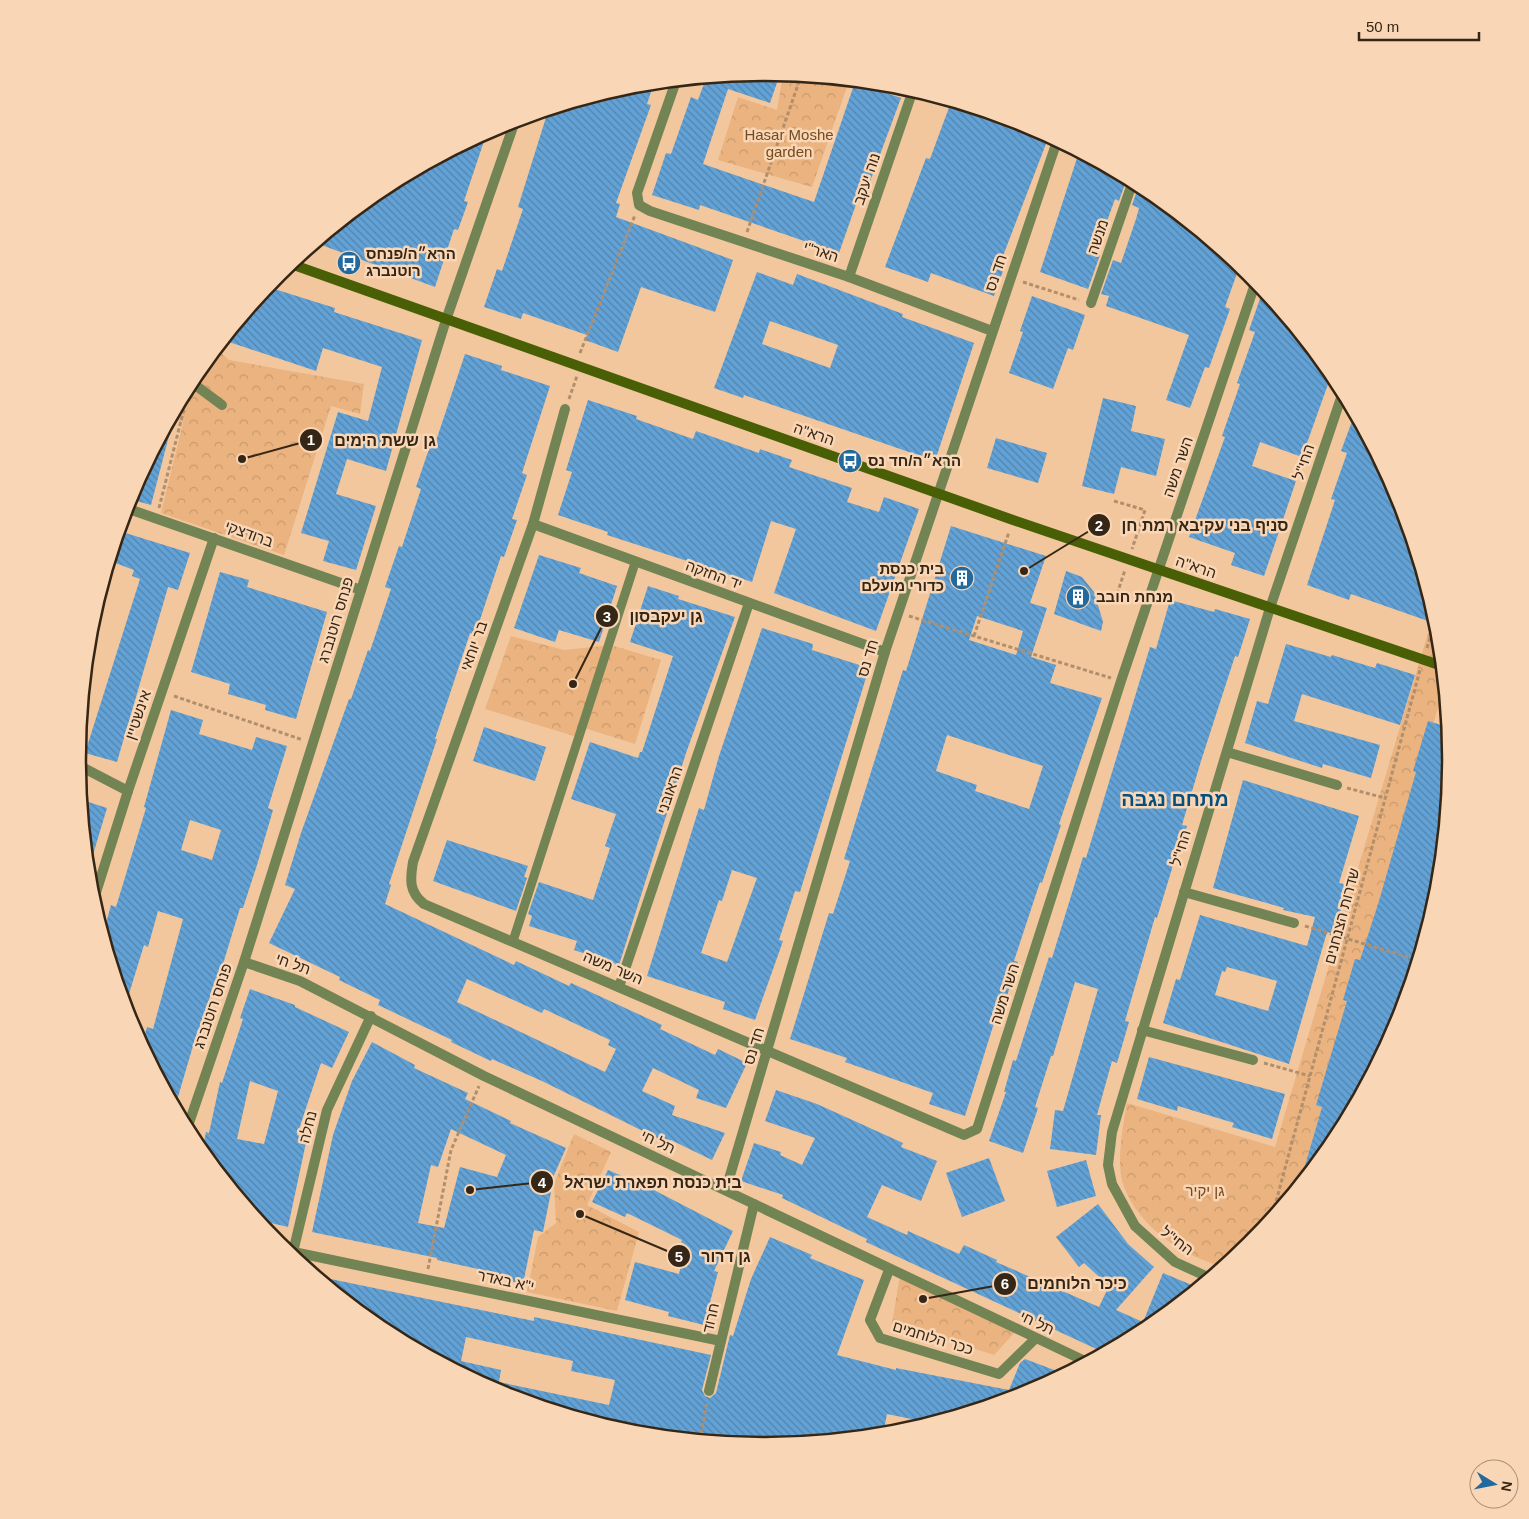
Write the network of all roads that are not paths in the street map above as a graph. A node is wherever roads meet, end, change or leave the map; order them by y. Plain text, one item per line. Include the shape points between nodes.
1 (674, 87) edge
2 (910, 97) edge
3 (512, 130) edge
4 (1055, 147) edge
5 (1130, 189) edge
6 (299, 267) edge
7 (849, 277) junction
8 (1253, 290) edge
9 (1091, 303) road end
10 (446, 320) junction
11 (992, 332) junction
12 (198, 387) edge
13 (1340, 401) edge
14 (222, 405) dead end
15 (565, 409) road end
16 (937, 493) junction
17 (134, 511) edge
18 (533, 524) junction
19 (214, 538) junction
20 (634, 562) junction
21 (1159, 570) junction
22 (361, 590) junction
23 (749, 604) junction
24 (1270, 608) junction
25 (885, 652) junction
26 (1436, 664) edge
27 (1227, 752) junction
28 (86, 770) edge
29 (1336, 785) road end
30 (128, 792) junction
31 (98, 886) edge
32 (412, 892) joint
33 (1184, 892) junction
34 (1294, 923) road end
35 (513, 942) junction
36 (244, 962) junction
37 (620, 987) junction
38 (371, 1016) junction
39 (1142, 1030) junction
40 (768, 1052) junction
41 (1254, 1060) road end
42 (190, 1119) edge
43 (726, 1190) junction
44 (754, 1204) junction
45 (291, 1244) edge
46 (300, 1253) edge
47 (889, 1270) junction
48 (1204, 1275) edge
49 (1036, 1339) junction
50 (721, 1341) junction
51 (1081, 1359) edge
52 (710, 1391) road end

1 - 7 street, האר"י via 637,193 639,205
2 - 7 street, נוה יעקב
3 - 10 street, פנחס רוטנברג
4 - 11 street, חד נס
5 - 9 street, מנשה
6 - 10 street, הרא"ה
7 - 11 street, האר"י
8 - 21 street, השר משה
10 - 16 street, הרא"ה
10 - 22 street, פנחס רוטנברג
11 - 16 street, חד נס
12 - 14 street
13 - 24 street, החי"ל
15 - 18 street, בר יוחאי
16 - 21 street, הרא"ה
16 - 25 street, חד נס
17 - 19 street, ברודצקי
18 - 20 street, יד החזקה
18 - 32 street, בר יוחאי via 413,862
19 - 22 street, ברודצקי
19 - 30 street, אינשטיין
20 - 23 street, יד החזקה
20 - 35 lane
21 - 24 street, הרא"ה
21 - 40 street, השר משה via 977,1129 964,1135
22 - 36 street, פנחס רוטנברג
23 - 25 street, יד החזקה
23 - 37 street, הראובני
24 - 26 street, הרא"ה
24 - 27 street, החי"ל
25 - 40 street, חד נס
27 - 29 street
27 - 33 street, החי"ל
28 - 30 street
30 - 31 street, אינשטיין
32 - 35 street, השר משה via 424,904
33 - 34 street
33 - 39 street, החי"ל
35 - 37 street, השר משה
36 - 38 street, תל חי via 300,981
36 - 42 street, פנחס רוטנברג
37 - 40 street, השר משה
38 - 43 street, תל חי via 484,1076
38 - 45 street, נחלה via 327,1110
39 - 41 street
39 - 48 street, החי"ל via 1112,1132 1108,1165 1112,1184 1136,1226 1175,1262
40 - 43 street, חד נס
43 - 44 street, תל חי
44 - 47 street, תל חי
44 - 50 street, חרוד
46 - 50 street, י"א באדר
47 - 49 street, תל חי
47 - 49 street, ככר הלוחמים via 870,1320 880,1338 999,1374
49 - 51 street, תל חי
50 - 52 street, חרוד

